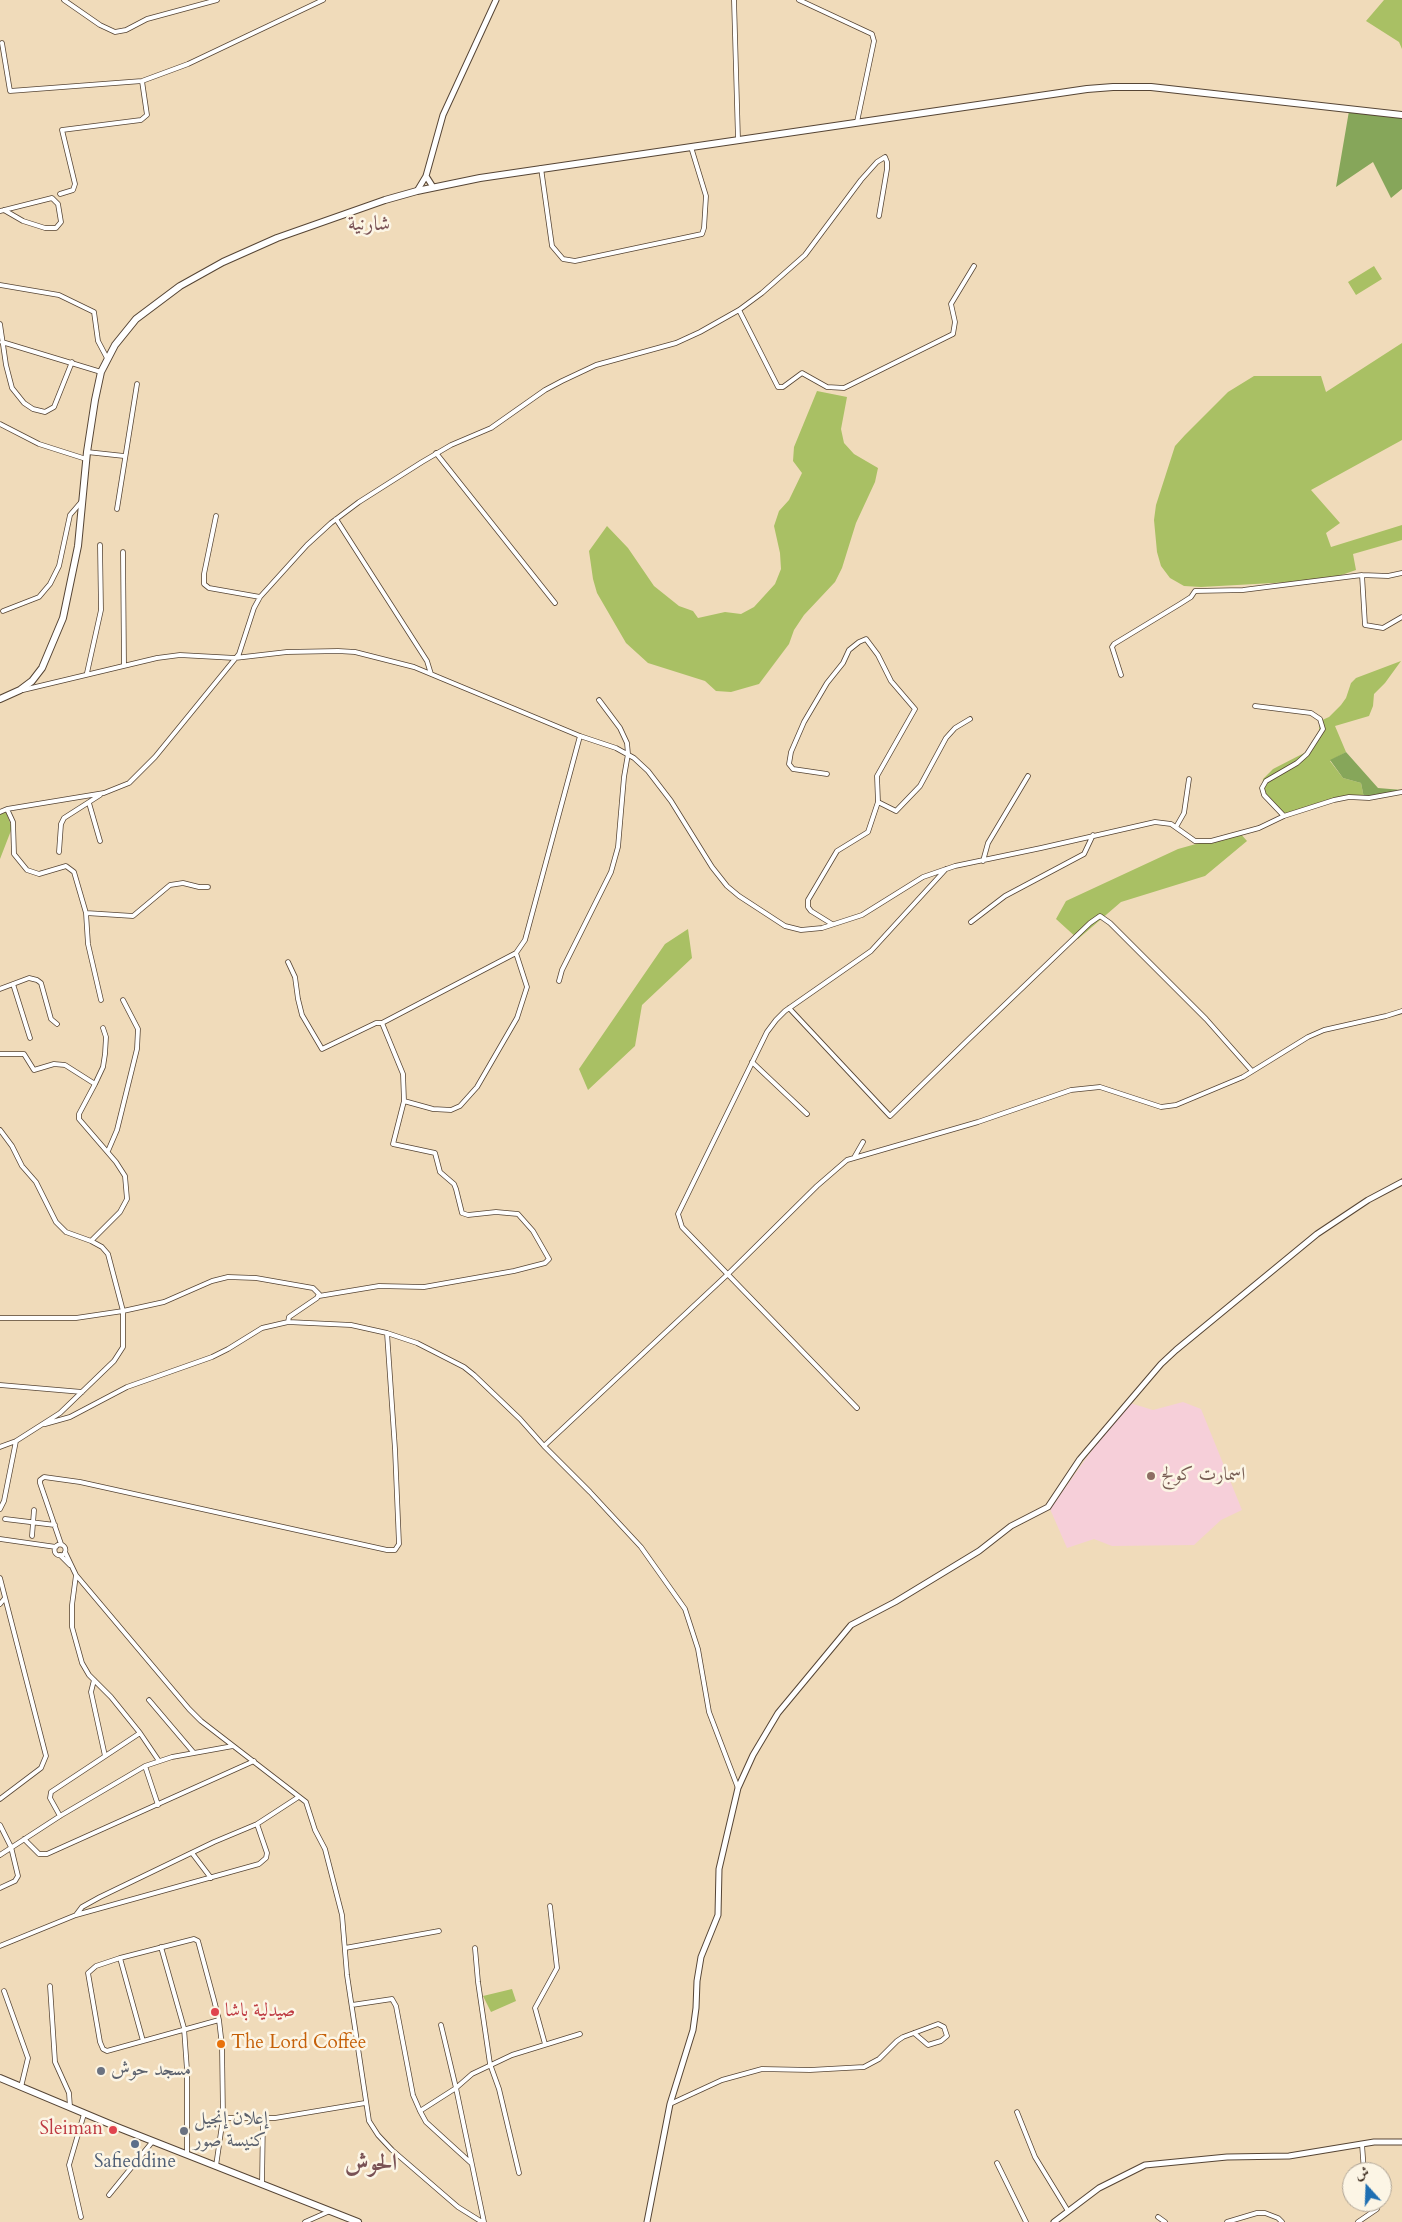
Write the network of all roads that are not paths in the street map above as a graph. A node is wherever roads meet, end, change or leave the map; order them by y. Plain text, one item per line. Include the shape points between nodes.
1 (64, 0) edge
2 (217, 0) edge
3 (323, 0) edge
4 (496, 0) edge
5 (734, 0) edge
6 (799, 0) edge
7 (2, 42) dead end
8 (142, 81) junction
9 (1402, 115) edge
10 (857, 122) junction
11 (738, 139) junction
12 (691, 146) junction
13 (541, 168) junction
14 (426, 176) junction
15 (433, 187) junction
16 (417, 191) junction
17 (60, 194) dead end
18 (2, 211) edge
19 (878, 216) dead end
20 (974, 266) dead end
21 (0, 284) edge
22 (738, 310) junction
23 (0, 324) edge
24 (2, 342) junction
25 (107, 358) junction
26 (72, 362) junction
27 (101, 372) junction
28 (137, 384) dead end
29 (0, 424) edge
30 (436, 453) junction
31 (87, 455) junction
32 (124, 456) junction
33 (82, 501) junction
34 (116, 509) dead end
35 (216, 516) dead end
36 (336, 519) junction
37 (100, 545) dead end
38 (123, 552) dead end
39 (1402, 574) edge
40 (1362, 575) junction
41 (260, 597) junction
42 (555, 603) dead end
43 (3, 611) dead end
44 (1402, 617) edge
45 (234, 658) junction
46 (124, 665) junction
47 (87, 674) junction
48 (431, 674) junction
49 (1121, 674) dead end
50 (20, 690) junction
51 (0, 699) edge
52 (599, 700) dead end
53 (1255, 706) dead end
54 (970, 719) dead end
55 (580, 736) junction
56 (628, 754) junction
57 (827, 774) dead end
58 (1028, 776) dead end
59 (1189, 779) dead end
60 (1402, 792) edge
61 (100, 794) junction
62 (878, 802) junction
63 (89, 803) junction
64 (8, 809) junction
65 (0, 812) edge
66 (1284, 816) junction
67 (1176, 827) junction
68 (1093, 835) junction
69 (100, 841) dead end
70 (59, 852) dead end
71 (983, 861) junction
72 (947, 868) junction
73 (208, 887) dead end
74 (86, 913) junction
75 (970, 922) dead end
76 (832, 924) junction
77 (516, 953) junction
78 (288, 962) dead end
79 (559, 981) dead end
80 (13, 984) junction
81 (0, 989) edge
82 (101, 1000) dead end
83 (123, 1000) dead end
84 (789, 1008) junction
85 (1402, 1011) edge
86 (382, 1023) junction
87 (57, 1024) dead end
88 (103, 1028) dead end
89 (30, 1038) dead end
90 (0, 1054) edge
91 (752, 1062) junction
92 (1252, 1072) junction
93 (95, 1084) junction
94 (404, 1101) junction
95 (807, 1114) dead end
96 (0, 1130) edge
97 (863, 1142) dead end
98 (108, 1151) junction
99 (855, 1156) junction
100 (1402, 1182) edge
101 (92, 1241) junction
102 (728, 1274) junction
103 (319, 1296) junction
104 (123, 1312) junction
105 (0, 1318) edge
106 (288, 1322) junction
107 (387, 1333) junction
108 (0, 1384) edge
109 (82, 1392) junction
110 (857, 1408) dead end
111 (43, 1425) junction
112 (16, 1441) junction
113 (544, 1446) junction
114 (0, 1447) edge
115 (0, 1510) edge
116 (34, 1510) dead end
117 (6, 1519) dead end
118 (33, 1522) junction
119 (54, 1526) junction
120 (32, 1536) dead end
121 (0, 1539) edge
122 (61, 1544) junction
123 (56, 1547) junction
124 (65, 1552) junction
125 (60, 1555) junction
126 (71, 1567) junction
127 (76, 1576) junction
128 (0, 1578) edge
129 (5, 1598) junction
130 (0, 1604) edge
131 (94, 1680) junction
132 (149, 1700) dead end
133 (140, 1733) junction
134 (233, 1746) junction
135 (194, 1753) junction
136 (105, 1756) junction
137 (159, 1761) junction
138 (254, 1761) junction
139 (145, 1766) junction
140 (738, 1788) junction
141 (297, 1798) junction
142 (0, 1799) edge
143 (158, 1805) junction
144 (60, 1816) junction
145 (0, 1824) edge
146 (257, 1824) junction
147 (24, 1839) junction
148 (11, 1847) junction
149 (192, 1853) junction
150 (0, 1855) edge
151 (211, 1878) junction
152 (0, 1888) edge
153 (100, 1897) junction
154 (109, 1906) junction
155 (550, 1906) dead end
156 (76, 1915) junction
157 (438, 1931) dead end
158 (0, 1946) edge
159 (161, 1947) junction
160 (345, 1948) junction
161 (475, 1948) dead end
162 (120, 1958) junction
163 (50, 1986) dead end
164 (4, 1991) dead end
165 (352, 2005) junction
166 (219, 2020) junction
167 (442, 2025) dead end
168 (184, 2028) junction
169 (914, 2033) junction
170 (580, 2034) dead end
171 (143, 2041) junction
172 (545, 2044) junction
173 (490, 2064) junction
174 (0, 2078) edge
175 (21, 2087) junction
176 (456, 2088) junction
177 (365, 2103) junction
178 (670, 2104) junction
179 (70, 2107) junction
180 (420, 2111) junction
181 (1017, 2112) dead end
182 (84, 2114) junction
183 (223, 2118) junction
184 (262, 2118) junction
185 (153, 2141) junction
186 (1402, 2142) edge
187 (1362, 2144) junction
188 (187, 2154) junction
189 (997, 2162) dead end
190 (1363, 2162) edge
191 (471, 2163) junction
192 (216, 2166) junction
193 (519, 2173) dead end
194 (262, 2184) junction
195 (109, 2194) dead end
196 (330, 2211) junction
197 (1068, 2211) junction
198 (1373, 2212) edge
199 (80, 2217) dead end
200 (1158, 2217) dead end
201 (305, 2222) edge
202 (358, 2222) edge
203 (483, 2222) edge
204 (647, 2222) edge
205 (1026, 2222) edge
206 (1054, 2222) edge
207 (1165, 2222) edge
208 (1227, 2222) edge
209 (1282, 2222) edge
210 (1358, 2222) edge

1 - 2 street via 115,32 146,19
3 - 8 street via 188,64
4 - 14 street via 443,115
5 - 11 street
6 - 10 street via 872,34 874,41
7 - 8 street via 10,91
8 - 17 street via 147,115 141,120 62,130 75,184 73,190
9 - 10 main road via 1129,86
10 - 11 main road
11 - 12 main road
12 - 13 main road
12 - 13 street via 706,196 702,234 575,261 563,259 552,246
13 - 15 main road
14 - 15 street
14 - 16 street
15 - 16 main road
16 - 25 main road via 304,227 196,276 136,319
18 - 18 street via 45,228 56,228 61,222 54,199
19 - 22 street via 887,169 884,157 876,162 805,255
20 - 22 street via 951,304 955,322 953,334 844,388 827,387 802,373 778,387
21 - 25 street via 60,295 94,312 98,341
22 - 30 street via 676,343 581,372 545,390 491,428
23 - 24 street
24 - 26 street
24 - 26 street via 12,388 24,403 42,412 54,407
25 - 27 main road
26 - 27 street
27 - 31 main road
28 - 32 street
29 - 31 street via 39,444
30 - 36 street
30 - 42 street
31 - 32 street
31 - 33 main road
32 - 34 street
33 - 43 street via 70,515 60,566 50,584 39,597
33 - 50 main road via 75,568 63,618 42,668
35 - 41 street via 204,584 208,588
36 - 41 street via 307,545
36 - 48 street via 427,661
37 - 47 street via 101,610
38 - 46 street
39 - 40 street
40 - 44 street via 1365,625 1382,628
40 - 49 street via 1243,590 1195,591 1191,597 1114,644 1112,647
41 - 45 street via 242,650
45 - 46 street via 180,655
45 - 48 street via 287,652 356,652
45 - 61 street via 136,778 123,787
46 - 47 street
47 - 50 street
48 - 55 street
50 - 51 main road
52 - 56 street via 620,728
53 - 66 street via 1311,713 1320,719 1323,728 1307,754 1266,781 1262,788 1264,796
54 - 62 street via 946,738 920,786 896,811
55 - 56 street
55 - 77 street via 525,940
56 - 76 street via 656,780 712,867 739,896 785,926 810,930
56 - 79 street via 618,847 611,872
57 - 62 street via 793,769 789,764 791,752 804,722 849,650 866,639 891,681 916,709 877,776
58 - 71 street via 988,843
59 - 67 street via 1184,813
60 - 66 street via 1334,800
61 - 63 street
61 - 64 street
62 - 76 street via 868,832 837,851 808,900 811,911
63 - 69 street
63 - 70 street via 62,820
64 - 65 street
64 - 74 street via 13,822 15,857 35,874 62,867 73,869
66 - 67 street via 1246,832 1202,842 1195,841
67 - 68 street via 1155,822
68 - 71 street
68 - 75 street via 1084,854 1005,896
71 - 72 street
72 - 76 street via 907,886 862,914
72 - 84 street via 870,951
73 - 74 street via 183,883 170,886 133,916
74 - 82 street via 88,944
77 - 86 street
77 - 94 street via 528,987 518,1018 477,1087 460,1106 451,1110
78 - 86 street via 295,977 302,1014 322,1049
80 - 81 street
80 - 87 street via 28,978 41,983 51,1019
80 - 89 street
83 - 98 street via 138,1029 138,1049 117,1130
84 - 91 street via 767,1032
84 - 92 street via 890,1116 1100,916 1206,1019
85 - 92 street via 1324,1030
86 - 94 street via 403,1074
88 - 93 street via 105,1054
90 - 93 street via 24,1054 34,1070 54,1064 65,1065
91 - 95 street
91 - 102 street via 678,1214 682,1227
92 - 99 street via 1176,1105 1161,1107 1100,1087 1071,1090 978,1122
93 - 98 street via 78,1117
94 - 103 street via 393,1144 435,1153 440,1172 454,1184 464,1214 506,1212 520,1215 535,1234 548,1260 514,1271 424,1287 379,1286
96 - 101 street via 36,1182 56,1222 66,1232
97 - 99 street
98 - 101 street via 124,1176 127,1199 120,1212
99 - 102 street via 817,1186
100 - 140 street via 1317,1234 1176,1350 1080,1459 1048,1507 1011,1526 979,1551 895,1602 851,1625 772,1721
101 - 104 street via 108,1254
102 - 110 street
102 - 113 street
103 - 104 street via 313,1288 256,1278 228,1277 212,1280 164,1302
103 - 106 street via 289,1317
104 - 105 street via 76,1318
104 - 109 street via 120,1354
106 - 107 street via 351,1325
106 - 111 street via 262,1328 228,1350 127,1388 70,1417
107 - 113 street via 417,1343 464,1367 492,1391
107 - 119 street via 399,1544 395,1550 44,1477 40,1483
108 - 109 street
109 - 111 street
111 - 112 street
112 - 114 street
112 - 115 street
113 - 140 street via 631,1536 685,1609 698,1649 709,1712
116 - 118 street
117 - 118 street
118 - 119 street
118 - 120 street
119 - 122 street
121 - 123 street
122 - 123 street
122 - 124 street
123 - 125 street
124 - 125 street
124 - 126 street
125 - 126 street
126 - 127 street
127 - 131 street via 72,1605 74,1638 82,1663
127 - 134 street via 172,1691 201,1721
128 - 129 street
129 - 130 street
129 - 142 street via 46,1756 41,1768
131 - 133 street
131 - 136 street via 91,1692
132 - 135 street
133 - 136 street
133 - 137 street
134 - 135 street
134 - 138 street
135 - 137 street
136 - 144 street via 51,1792 50,1798
137 - 139 street
138 - 141 street
138 - 143 street
139 - 143 street
139 - 144 street
140 - 178 street via 720,1863 718,1915 701,1957 693,2030
141 - 146 street
141 - 160 street via 306,1802 324,1849 342,1915
143 - 147 street via 46,1854 36,1852
144 - 147 street
145 - 148 street
146 - 149 street
146 - 151 street via 266,1849 263,1861
147 - 148 street
148 - 150 street
148 - 152 street via 18,1876
149 - 151 street
149 - 153 street
151 - 154 street
153 - 154 street
153 - 156 street via 82,1907
154 - 156 street
155 - 172 street via 557,1968 535,2008
156 - 158 street
157 - 160 street
159 - 162 street
159 - 166 street via 194,1939 198,1941
159 - 168 street
160 - 165 street
161 - 173 street
162 - 171 street
162 - 171 street via 96,1966 88,1973 100,2042 107,2050
163 - 179 street via 55,2062 68,2093
164 - 175 street via 28,2058
165 - 177 street
165 - 180 street via 389,1999 394,2002 413,2095
166 - 168 street
166 - 183 street
167 - 176 street
168 - 171 street
168 - 188 street
169 - 169 street via 940,2024 947,2036 928,2045
169 - 178 street via 897,2040 879,2059 864,2067 762,2069 722,2080
170 - 172 street
172 - 173 street
173 - 176 street
173 - 193 street
174 - 175 main road
175 - 179 main road
176 - 180 street
176 - 191 street
177 - 184 street
177 - 203 street via 369,2121 384,2142 458,2207
178 - 204 street
179 - 182 main road
180 - 191 street via 426,2122
181 - 197 street via 1034,2157
182 - 185 main road
182 - 199 street via 69,2165
183 - 184 street
183 - 192 street
184 - 194 street
185 - 188 main road
185 - 195 street
186 - 187 street
187 - 190 street
187 - 197 street via 1295,2156 1227,2157 1144,2165 1107,2184
188 - 192 main road
189 - 205 street
191 - 203 street
192 - 194 main road
194 - 196 main road
196 - 201 street
196 - 202 main road
197 - 206 street
198 - 210 street
200 - 207 street
208 - 209 street via 1257,2212

